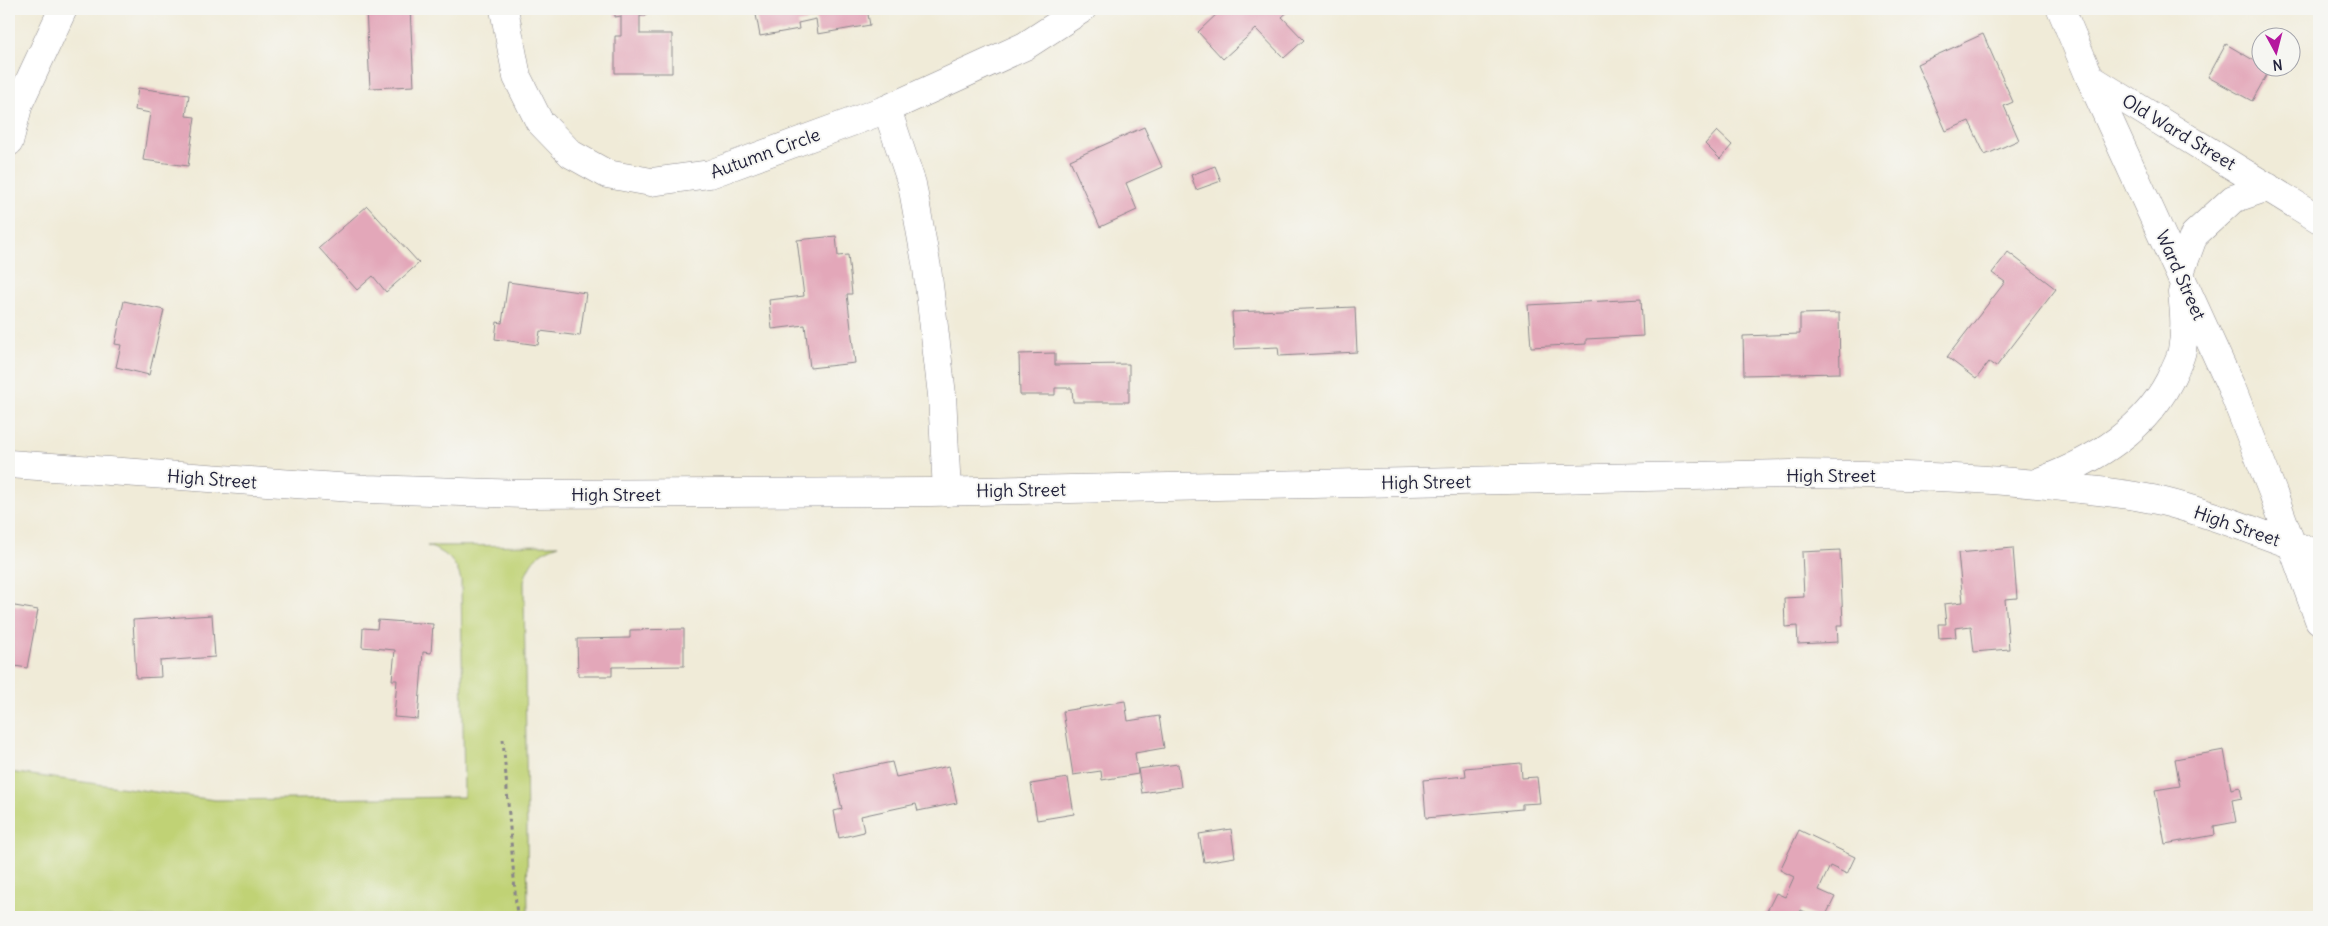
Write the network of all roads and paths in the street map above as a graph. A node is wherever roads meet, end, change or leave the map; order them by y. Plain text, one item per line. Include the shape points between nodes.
1 (63, 9) edge
2 (504, 9) edge
3 (1082, 9) edge
4 (2060, 9) edge
5 (2090, 78) junction
6 (887, 109) junction
7 (9, 142) edge
8 (2268, 187) junction
9 (2319, 219) edge
10 (2180, 273) junction
11 (9, 464) edge
12 (2035, 483) junction
13 (947, 492) junction
14 (2292, 545) junction
15 (2319, 554) edge
16 (2319, 620) edge
17 (503, 739) dead end
18 (517, 917) edge

1 - 7 main road via 19,103
2 - 6 main road, Autumn Circle via 517,77 538,121 571,154 607,174 651,182 710,174
3 - 6 main road, Autumn Circle via 1025,46
4 - 5 main road, Ward Street
5 - 8 main road, Old Ward Street
5 - 10 main road, Ward Street
6 - 13 main road via 912,184 927,268 942,395
8 - 9 main road, Old Ward Street
8 - 10 main road, Old Ward Street via 2233,199 2194,235
10 - 12 main road, High Street via 2185,320 2182,351 2168,385 2135,425 2106,450 2075,468
10 - 14 main road, Ward Street via 2232,389
11 - 13 main road, High Street via 348,488 524,494
12 - 13 main road, High Street via 1791,474
12 - 14 main road, High Street via 2160,501 2195,510
14 - 15 main road, High Street
14 - 16 main road, Ward Street
17 - 18 path

